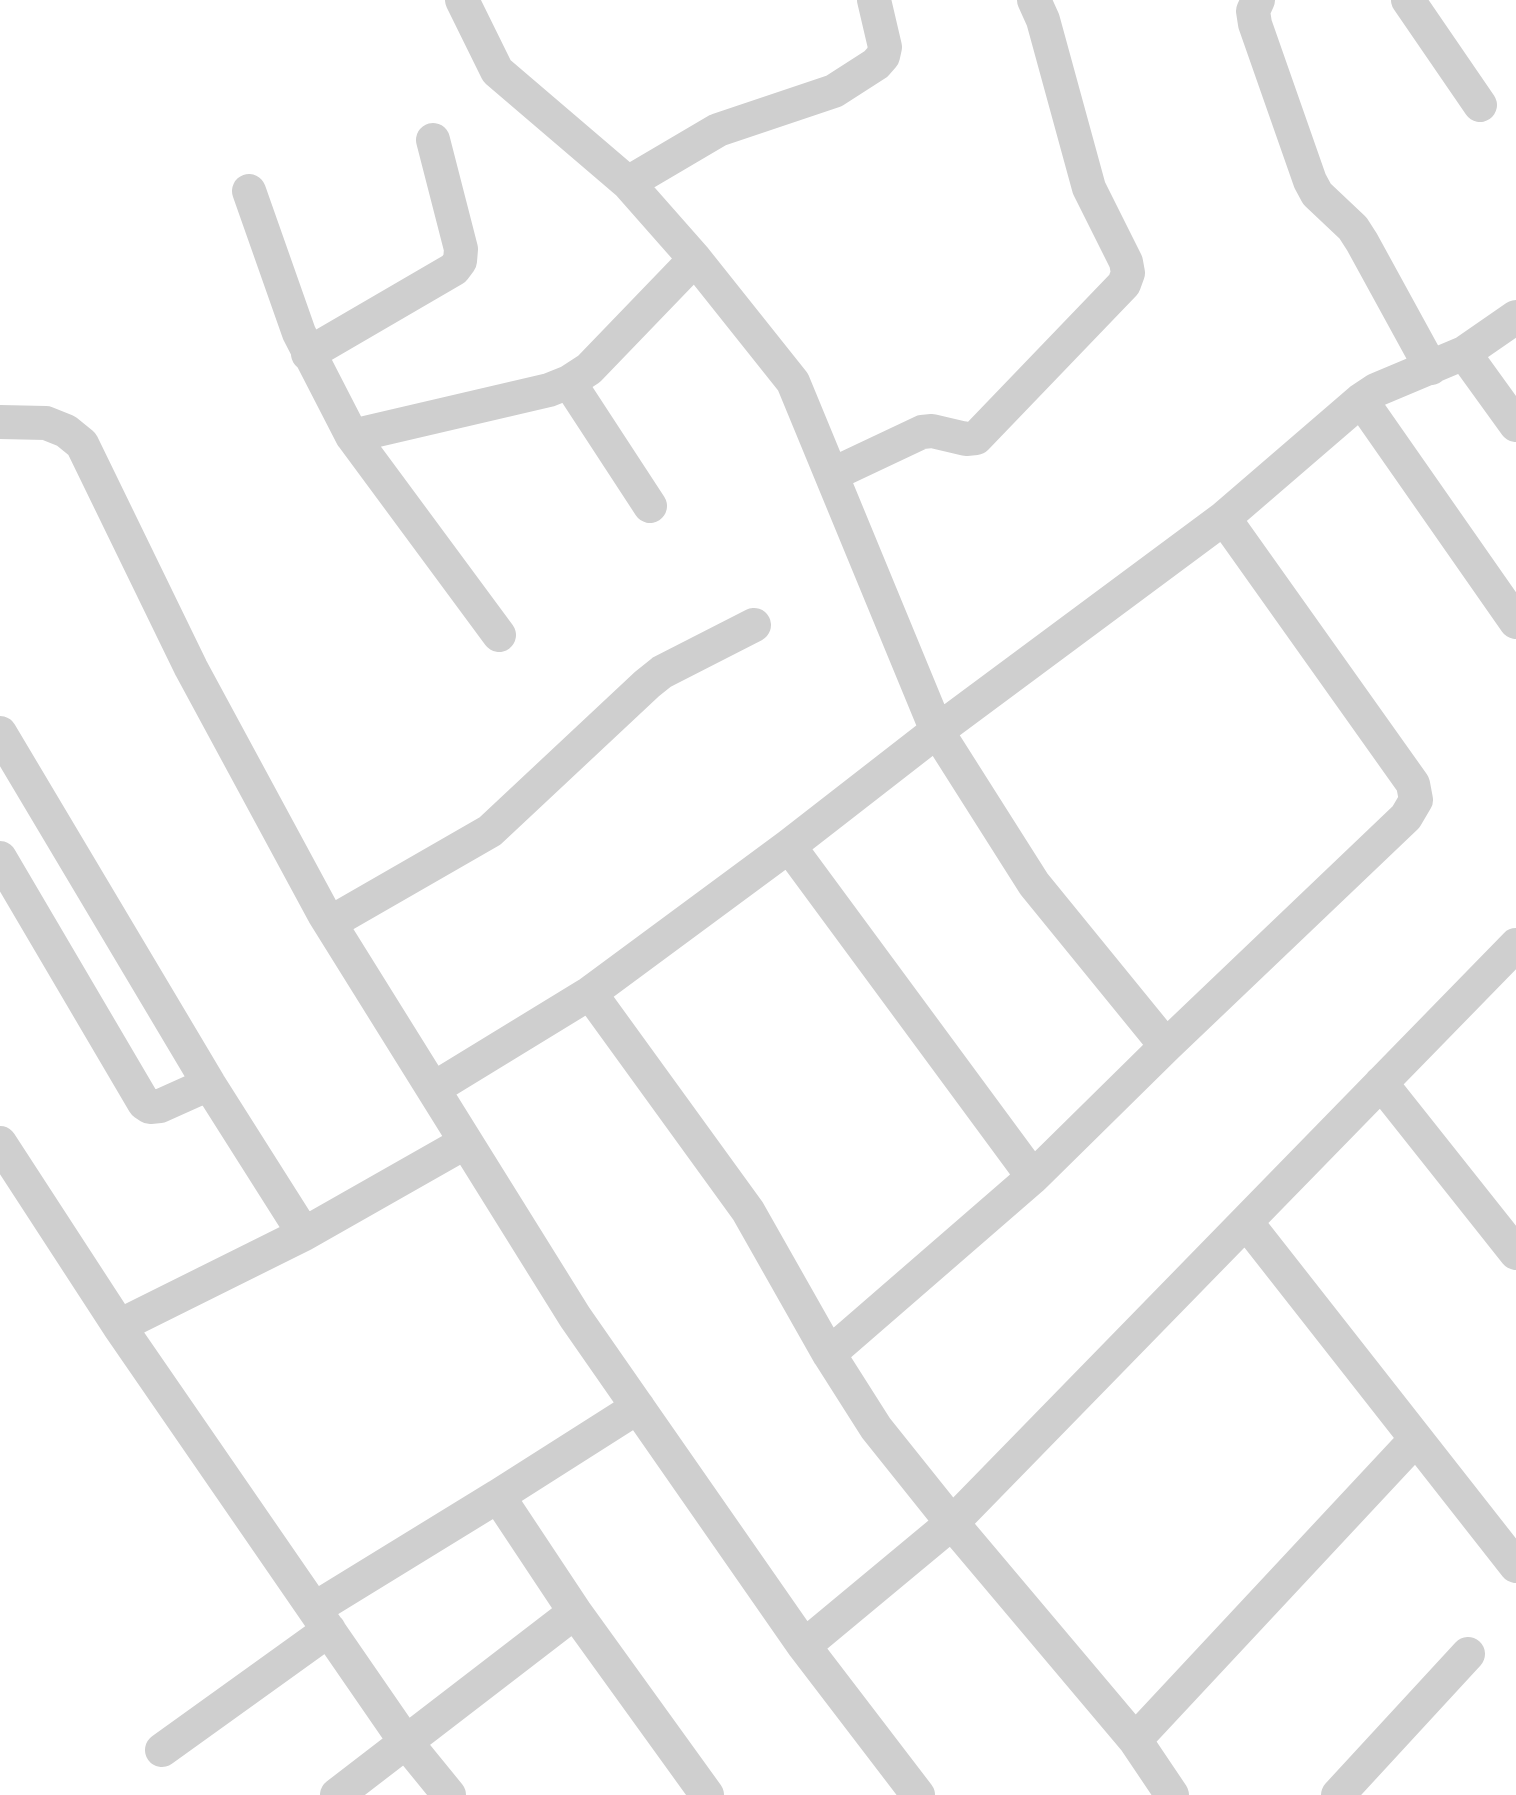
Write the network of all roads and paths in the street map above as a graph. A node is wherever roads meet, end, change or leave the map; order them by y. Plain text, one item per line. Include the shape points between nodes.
1 (462, 0) edge
2 (874, 0) edge
3 (1034, 0) edge
4 (1258, 0) edge
5 (1408, 0) edge
6 (1480, 105) dead end
7 (433, 140) dead end
8 (628, 183) junction
9 (249, 191) dead end
10 (695, 259) junction
11 (1516, 317) edge
12 (1464, 353) junction
13 (308, 354) junction
14 (1431, 368) junction
15 (569, 382) junction
16 (1361, 400) junction
17 (0, 422) edge
18 (1516, 425) edge
19 (352, 436) junction
20 (833, 474) junction
21 (650, 506) dead end
22 (1224, 518) junction
23 (1516, 622) edge
24 (754, 625) dead end
25 (499, 635) dead end
26 (937, 731) junction
27 (0, 733) edge
28 (789, 846) junction
29 (0, 858) edge
30 (330, 923) junction
31 (1516, 945) edge
32 (590, 993) junction
33 (1166, 1046) junction
34 (1381, 1083) junction
35 (209, 1084) junction
36 (433, 1089) junction
37 (466, 1142) junction
38 (0, 1143) edge
39 (1033, 1177) junction
40 (1246, 1222) junction
41 (304, 1234) junction
42 (1511, 1236) edge
43 (119, 1326) junction
44 (829, 1354) junction
45 (638, 1407) junction
46 (1416, 1439) junction
47 (498, 1496) junction
48 (952, 1523) junction
49 (1516, 1566) edge
50 (575, 1612) junction
51 (322, 1620) junction
52 (804, 1646) junction
53 (1468, 1654) dead end
54 (1135, 1740) junction
55 (405, 1741) junction
56 (162, 1750) dead end
57 (337, 1795) edge
58 (449, 1795) edge
59 (707, 1795) edge
60 (918, 1795) edge
61 (1172, 1795) edge
62 (1338, 1795) edge

1 - 8 street via 497,71
2 - 8 street via 885,47 876,64 834,91 718,130
3 - 20 street via 1089,188 1126,262 1124,284 976,438 922,432
4 - 14 street via 1255,24 1310,181 1353,228
5 - 6 street
7 - 13 street via 460,261
8 - 10 street
9 - 13 street
10 - 15 street via 589,369
10 - 20 street via 793,382
11 - 12 street
12 - 14 street
12 - 18 street
13 - 19 street
14 - 16 street
15 - 19 street
15 - 21 street
16 - 22 street
16 - 23 street
17 - 30 street via 46,423 82,444 191,668
19 - 25 street
20 - 26 street
22 - 26 street
22 - 33 street via 1413,784 1416,800 1406,817
24 - 30 street via 662,672 490,831
26 - 28 street
26 - 33 street via 1034,884
27 - 35 street
28 - 32 street
28 - 39 street
29 - 35 street via 144,1103 160,1106
30 - 36 street
31 - 34 street
32 - 36 street
32 - 44 street via 742,1202
33 - 39 street
34 - 40 street
34 - 42 street
35 - 41 street
36 - 37 street
37 - 41 street
37 - 45 street
38 - 43 street
39 - 44 street
40 - 46 street
40 - 48 street
41 - 43 street
43 - 51 street
44 - 48 street via 876,1428
45 - 47 street
45 - 52 street
46 - 49 street
46 - 54 street
47 - 50 street
47 - 51 street
48 - 52 street
48 - 54 street
50 - 55 street
50 - 59 street
51 - 55 street
51 - 56 street
52 - 60 street
53 - 62 street
54 - 61 street
55 - 57 street
55 - 58 street

